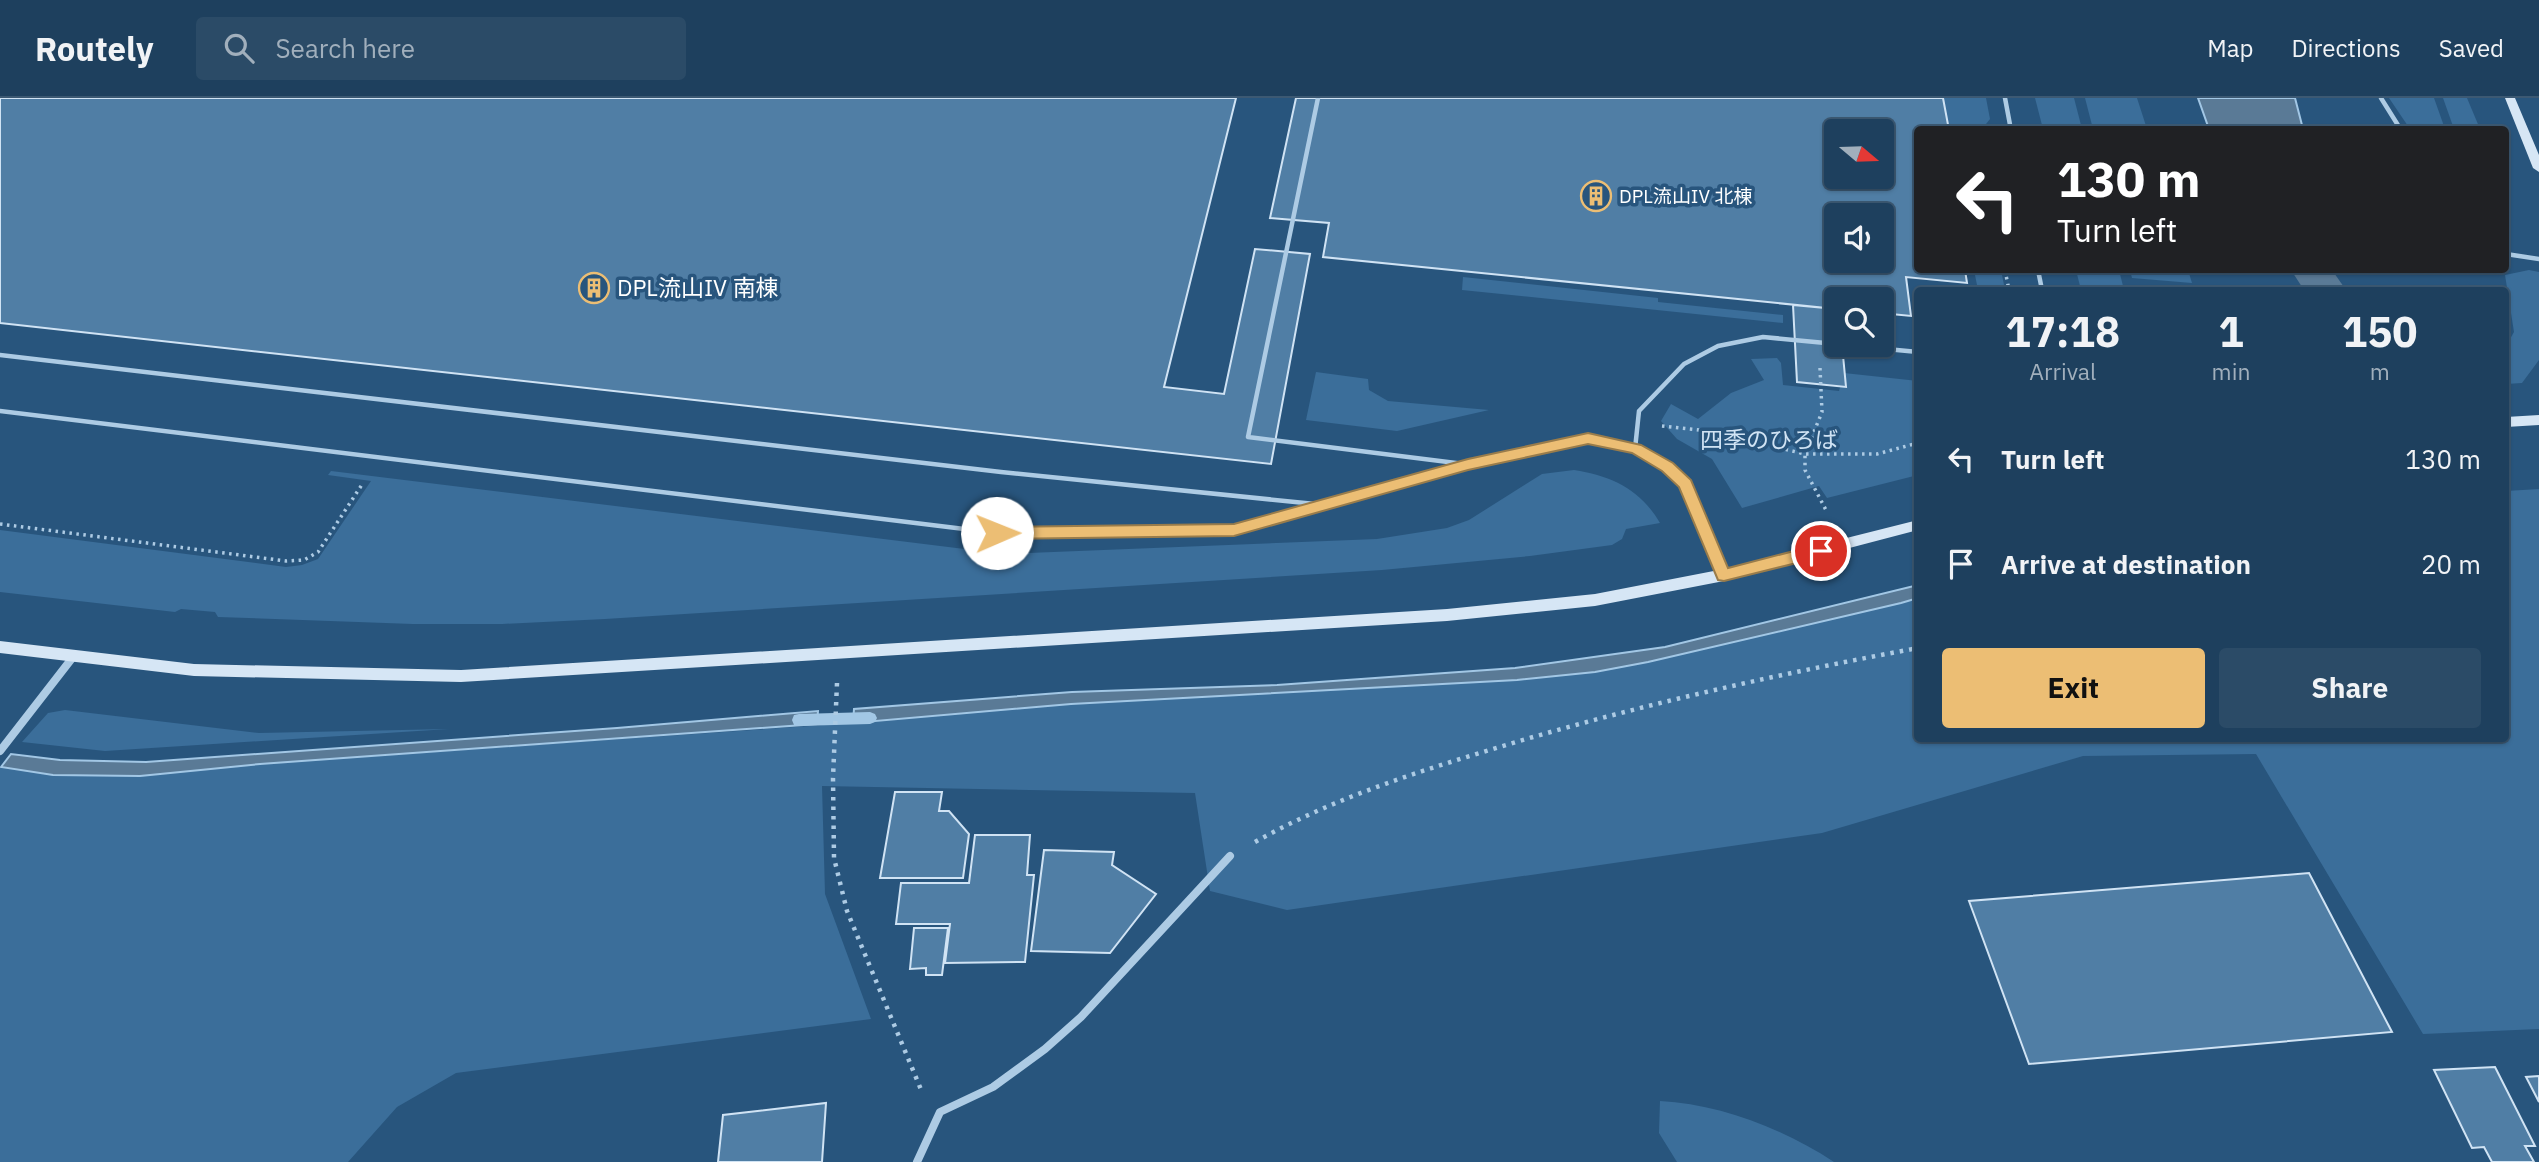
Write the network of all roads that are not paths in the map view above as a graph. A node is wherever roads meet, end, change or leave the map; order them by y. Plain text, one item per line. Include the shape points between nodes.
1 (1318, 98) edge
2 (2005, 98) edge
3 (2381, 98) edge
4 (2510, 98) edge
5 (2010, 126) edge
6 (2398, 126) edge
7 (2539, 168) edge
8 (2509, 254) edge
9 (2539, 259) edge
10 (1824, 343) edge
11 (1894, 350) edge
12 (1914, 352) edge
13 (0, 355) edge
14 (0, 411) edge
15 (2539, 420) edge
16 (2509, 422) edge
17 (1635, 449) junction
18 (1468, 465) junction
19 (1320, 505) junction
20 (1914, 526) edge
21 (1724, 575) junction
22 (0, 647) edge
23 (73, 657) junction
24 (0, 751) edge
25 (1230, 856) road end
26 (917, 1162) edge

1 - 18 lane via 1248,437
2 - 5 lane
3 - 6 lane
4 - 7 street
8 - 9 lane
10 - 17 lane via 1763,337 1718,346 1684,364 1639,411
11 - 12 lane
13 - 19 lane
14 - 19 lane via 997,533 1234,530
15 - 16 street
17 - 18 lane via 1588,439
17 - 21 lane via 1668,467 1685,484
18 - 19 lane
20 - 21 street
21 - 23 street via 1595,600 1447,615 461,676 194,670
22 - 23 street
23 - 24 street
25 - 26 street via 1054,1041 993,1087 940,1112

